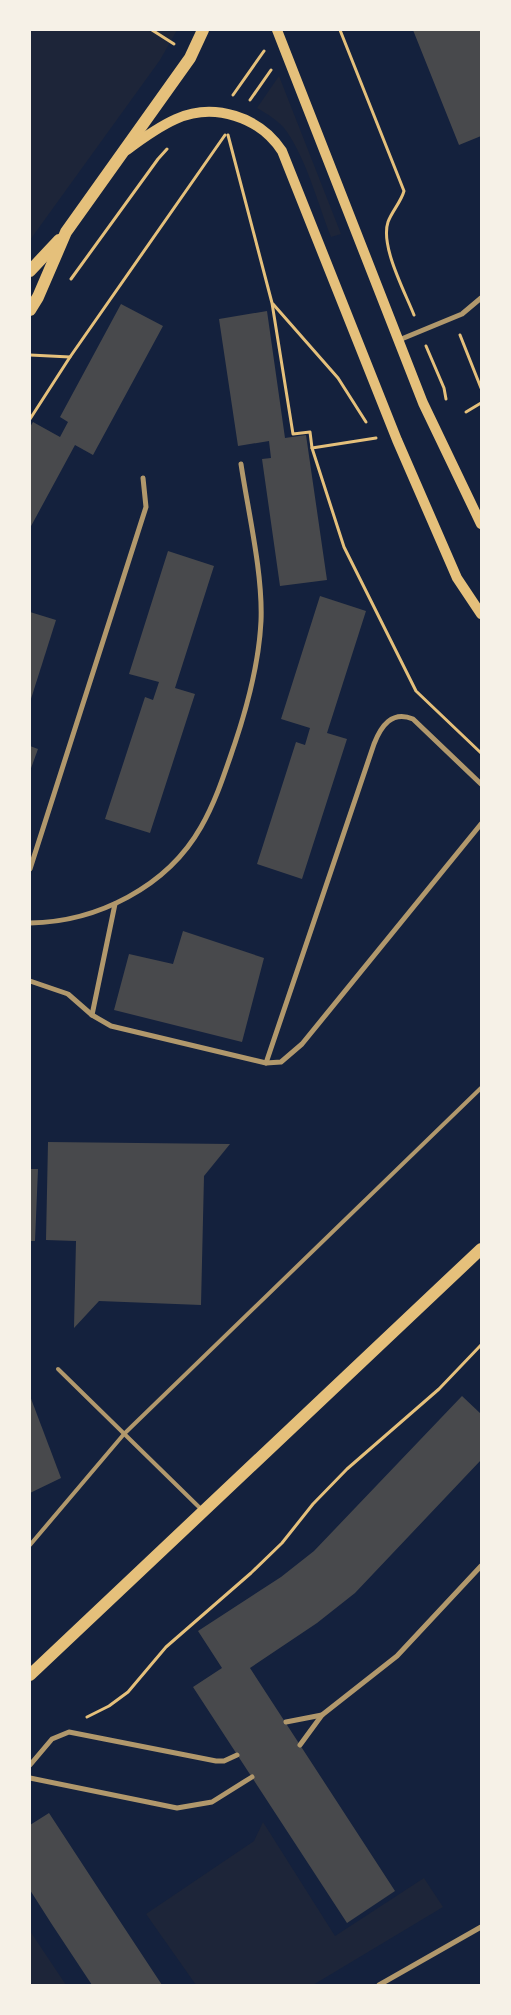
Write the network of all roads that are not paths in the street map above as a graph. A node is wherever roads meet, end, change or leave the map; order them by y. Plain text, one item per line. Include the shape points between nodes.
1 (203, 30) edge
2 (277, 30) edge
3 (122, 154) junction
4 (66, 232) junction
5 (30, 271) edge
6 (481, 298) edge
7 (30, 310) edge
8 (399, 340) junction
9 (241, 464) dead end
10 (142, 478) dead end
11 (481, 524) edge
12 (481, 614) edge
13 (481, 784) edge
14 (481, 824) edge
15 (30, 869) edge
16 (115, 904) junction
17 (30, 923) edge
18 (30, 981) edge
19 (92, 1015) junction
20 (266, 1063) junction
21 (481, 1088) edge
22 (481, 1249) edge
23 (58, 1369) dead end
24 (124, 1434) junction
25 (203, 1511) junction
26 (30, 1545) edge
27 (481, 1566) edge
28 (30, 1675) edge
29 (322, 1715) junction
30 (286, 1722) dead end
31 (300, 1745) dead end
32 (237, 1755) dead end
33 (30, 1765) edge
34 (252, 1777) dead end
35 (30, 1778) edge
36 (481, 1927) edge
37 (378, 1985) edge

1 - 3 main road via 190,58
2 - 8 main road
3 - 4 main road
3 - 12 main road via 154,130 197,112 238,116 261,126 273,137 282,151 438,535 457,578
4 - 5 main road
4 - 7 main road
6 - 8 street via 462,314
8 - 11 main road via 432,425
9 - 16 street via 258,573 261,620 255,668 241,724 200,829 155,879
10 - 15 street via 146,507
13 - 20 street via 413,719 398,716 382,727
14 - 20 street via 302,1044 281,1062
16 - 17 street via 78,917
16 - 19 street
18 - 19 street via 68,994
19 - 20 street via 112,1026
21 - 24 lane
22 - 25 main road
23 - 24 lane
24 - 25 lane
24 - 26 lane
25 - 28 main road
27 - 29 street via 397,1656
29 - 30 street
29 - 31 street
32 - 33 street via 216,1761 70,1732 52,1739
34 - 35 street via 212,1802 177,1808
36 - 37 street

